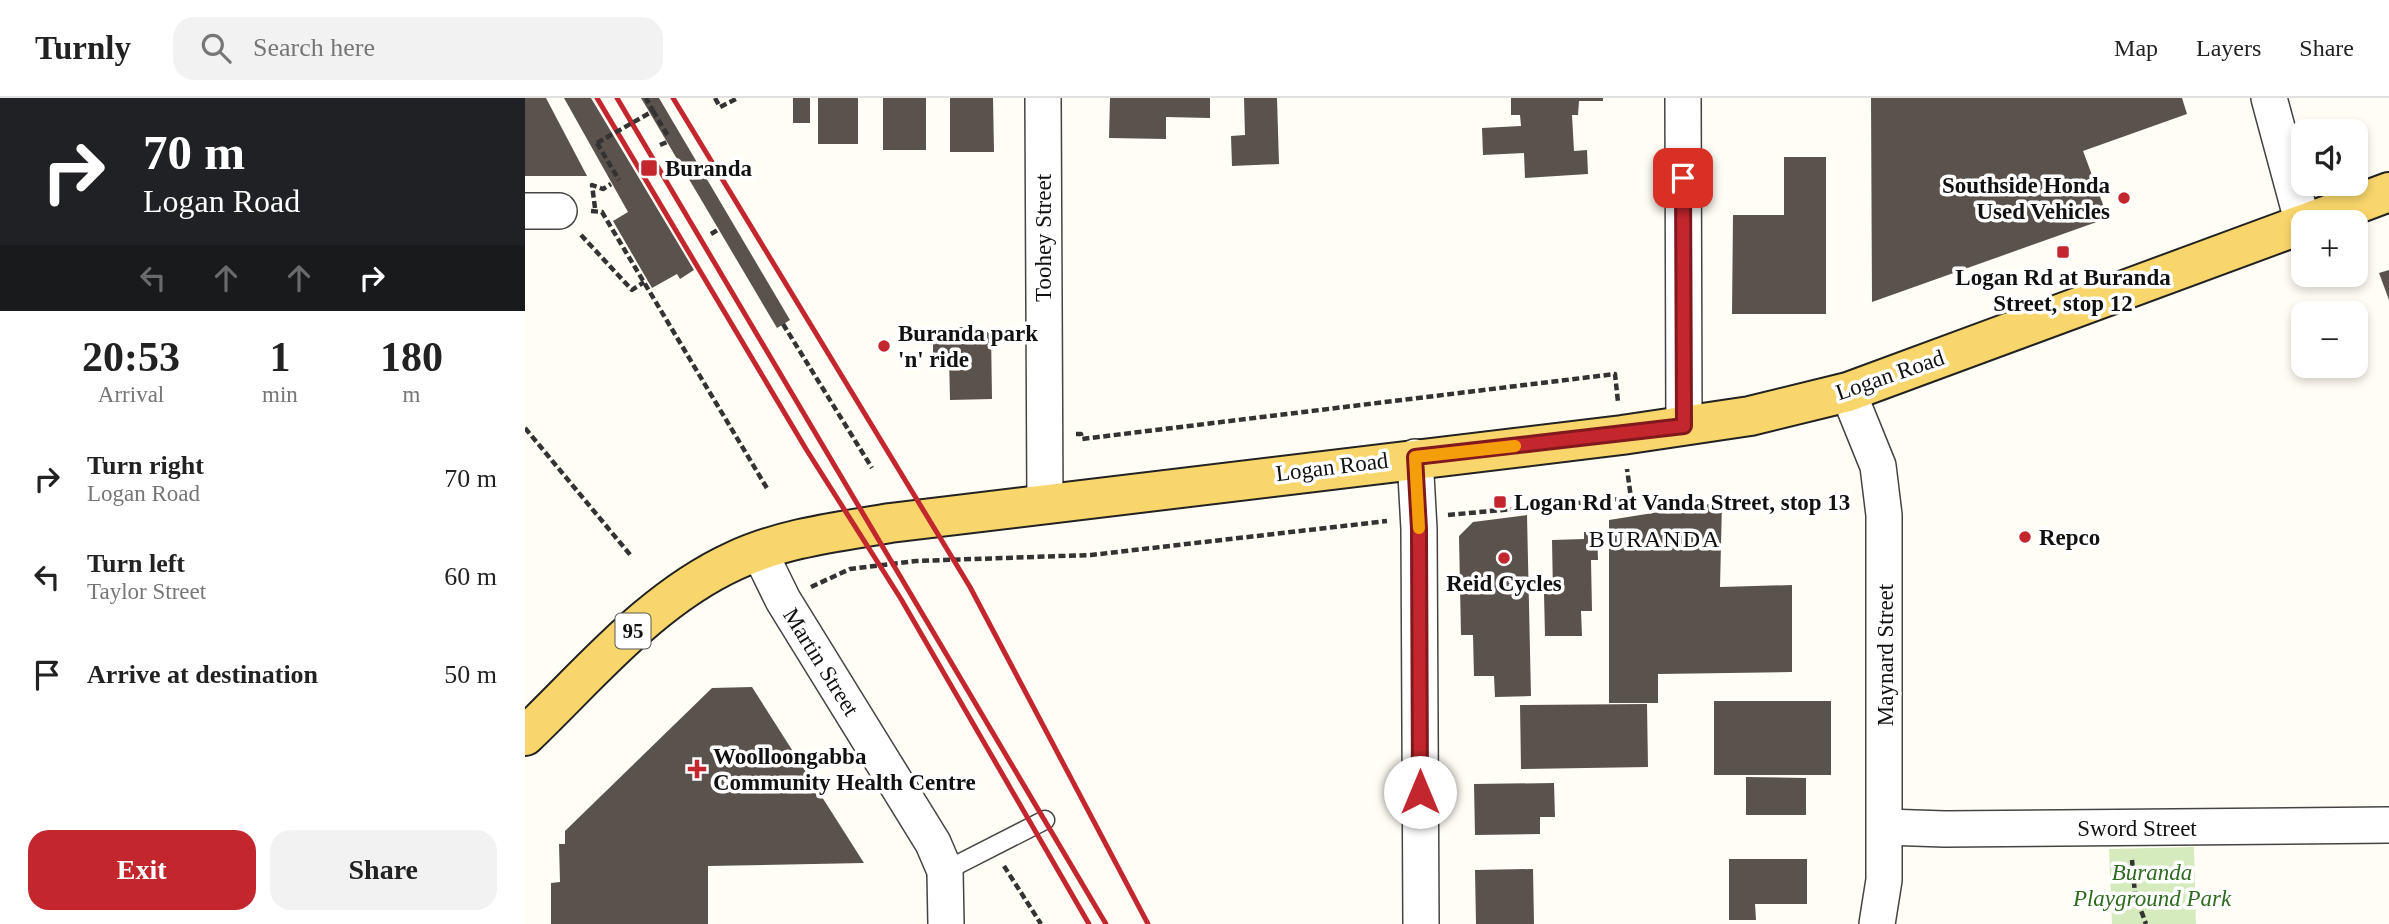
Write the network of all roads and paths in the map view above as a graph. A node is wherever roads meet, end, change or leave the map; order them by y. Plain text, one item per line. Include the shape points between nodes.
1 (646, 98) edge
2 (715, 98) edge
3 (738, 98) edge
4 (1042, 98) edge
5 (1683, 98) edge
6 (2269, 98) edge
7 (653, 111) junction
8 (660, 145) dead end
9 (619, 180) dead end
10 (611, 184) dead end
11 (2389, 192) edge
12 (595, 208) dead end
13 (2299, 210) edge
14 (2341, 210) edge
15 (542, 211) edge
16 (602, 212) dead end
17 (2291, 228) edge
18 (719, 229) dead end
19 (711, 234) dead end
20 (644, 282) junction
21 (783, 324) dead end
22 (1848, 392) junction
23 (1684, 426) junction
24 (525, 428) edge
25 (1415, 457) junction
26 (872, 468) dead end
27 (768, 490) dead end
28 (1045, 504) junction
29 (759, 551) junction
30 (632, 557) dead end
31 (525, 736) edge
32 (1045, 820) dead end
33 (2389, 825) edge
34 (1885, 827) junction
35 (2130, 828) junction
36 (945, 871) junction
37 (946, 924) edge
38 (1421, 924) edge
39 (1877, 924) edge
40 (2146, 924) edge

1 - 7 path, bridge
2 - 3 path via 720,107
4 - 28 street, Toohey Street
5 - 23 street
6 - 13 street
7 - 8 path via 668,139
7 - 9 path, bridge via 597,143
10 - 12 path via 603,189 592,185
11 - 14 main road
15 - 20 path via 632,290
16 - 20 path
17 - 22 main road, Logan Road / 95
18 - 19 path
20 - 27 path
21 - 26 path
22 - 23 main road, Logan Road / 95 via 1750,416
22 - 34 street, Maynard Street via 1878,466 1882,488
23 - 25 main road, Logan Road / 95
24 - 30 path
25 - 28 main road, Logan Road / 95
25 - 38 street
28 - 29 main road, Logan Road / 95 via 890,523
29 - 31 main road, Logan Road / 95 via 721,568 668,603
29 - 36 street, Martin Street via 783,600 926,832
32 - 36 lane
33 - 35 street, Sword Street
34 - 35 street, Sword Street
34 - 39 street, Maynard Street
35 - 40 path via 2135,894
36 - 37 street, Martin Street

